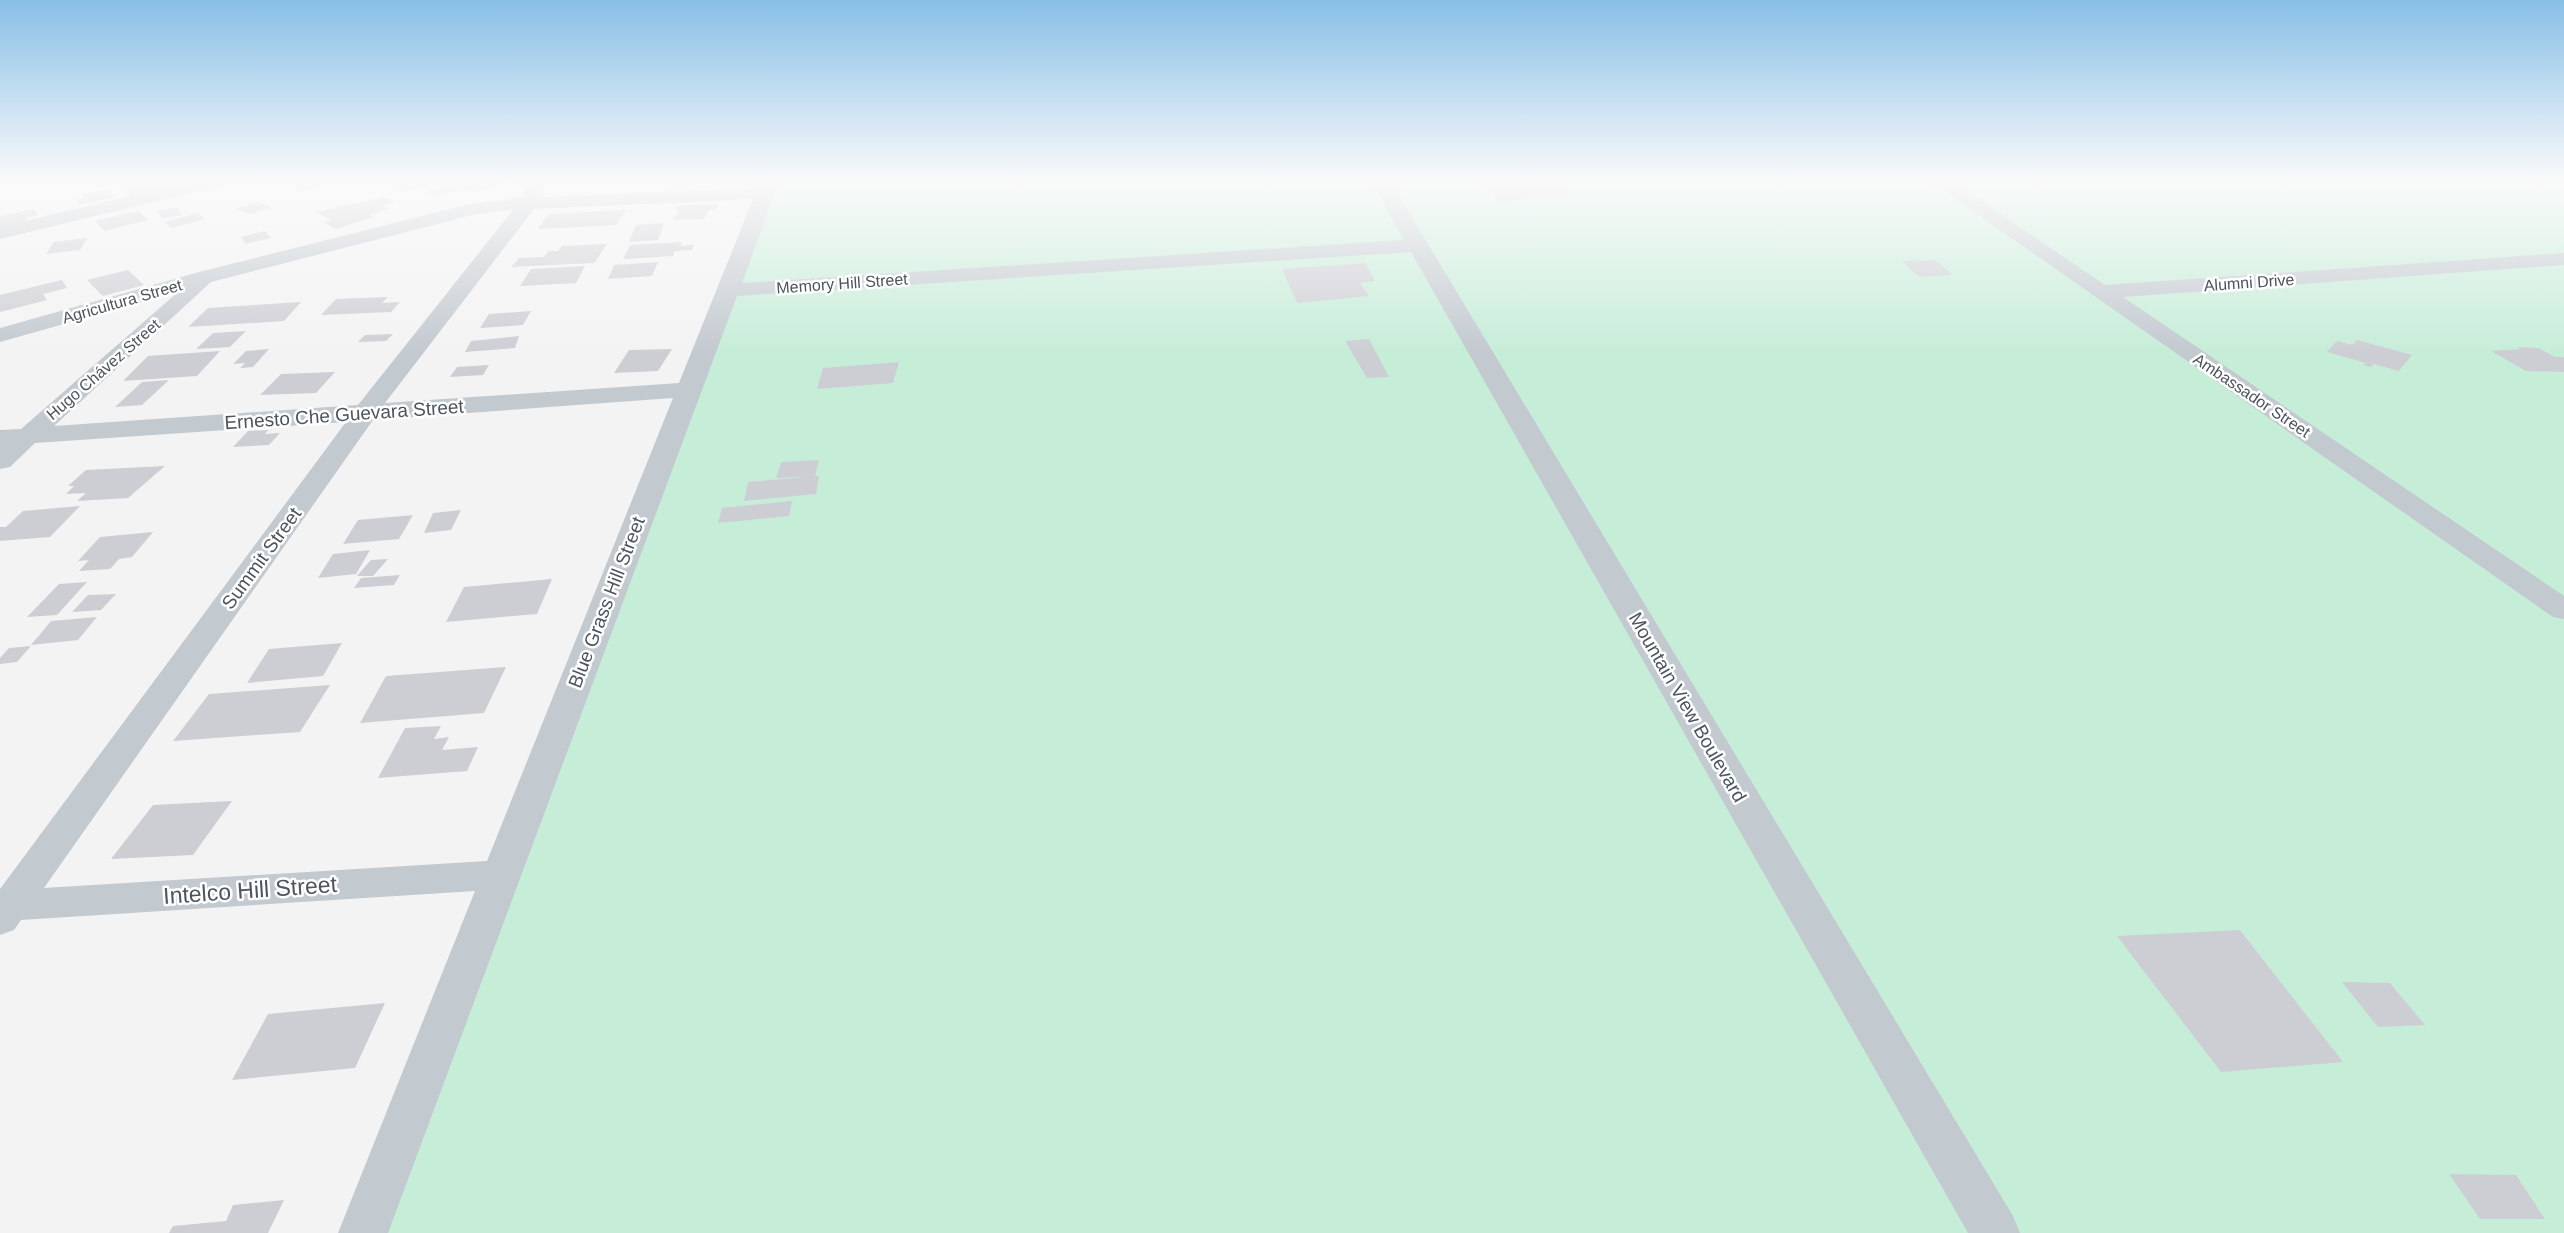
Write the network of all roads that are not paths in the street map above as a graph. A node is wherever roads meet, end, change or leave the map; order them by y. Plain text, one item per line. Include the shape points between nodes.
1 (356, 239) edge
2 (495, 239) edge
3 (748, 239) edge
4 (1413, 239) edge
5 (2023, 239) edge
6 (1417, 245) junction
7 (2564, 260) edge
8 (207, 277) junction
9 (729, 290) junction
10 (2101, 292) junction
11 (0, 335) edge
12 (688, 390) junction
13 (365, 413) junction
14 (13, 438) edge
15 (0, 461) edge
16 (2564, 610) edge
17 (501, 874) junction
18 (3, 910) edge
19 (363, 1233) edge
20 (1995, 1233) edge

1 - 8 street, Agricultura Street
2 - 13 street, Summit Street
3 - 9 street, Blue Grass Hill Street
4 - 6 street, Mountain View Boulevard
5 - 10 street, Ambassador Street
6 - 9 street, Memory Hill Street
6 - 20 street, Mountain View Boulevard
7 - 10 street, Alumni Drive
8 - 11 street, Agricultura Street
8 - 14 street, Hugo Chávez Street
9 - 12 street, Blue Grass Hill Street
10 - 16 street, Ambassador Street
12 - 13 street, Ernesto Che Guevara Street
12 - 17 street, Blue Grass Hill Street
13 - 14 street, Ernesto Che Guevara Street
13 - 18 street, Summit Street
14 - 15 street, Hugo Chávez Street
17 - 18 street, Intelco Hill Street
17 - 19 street, Blue Grass Hill Street

